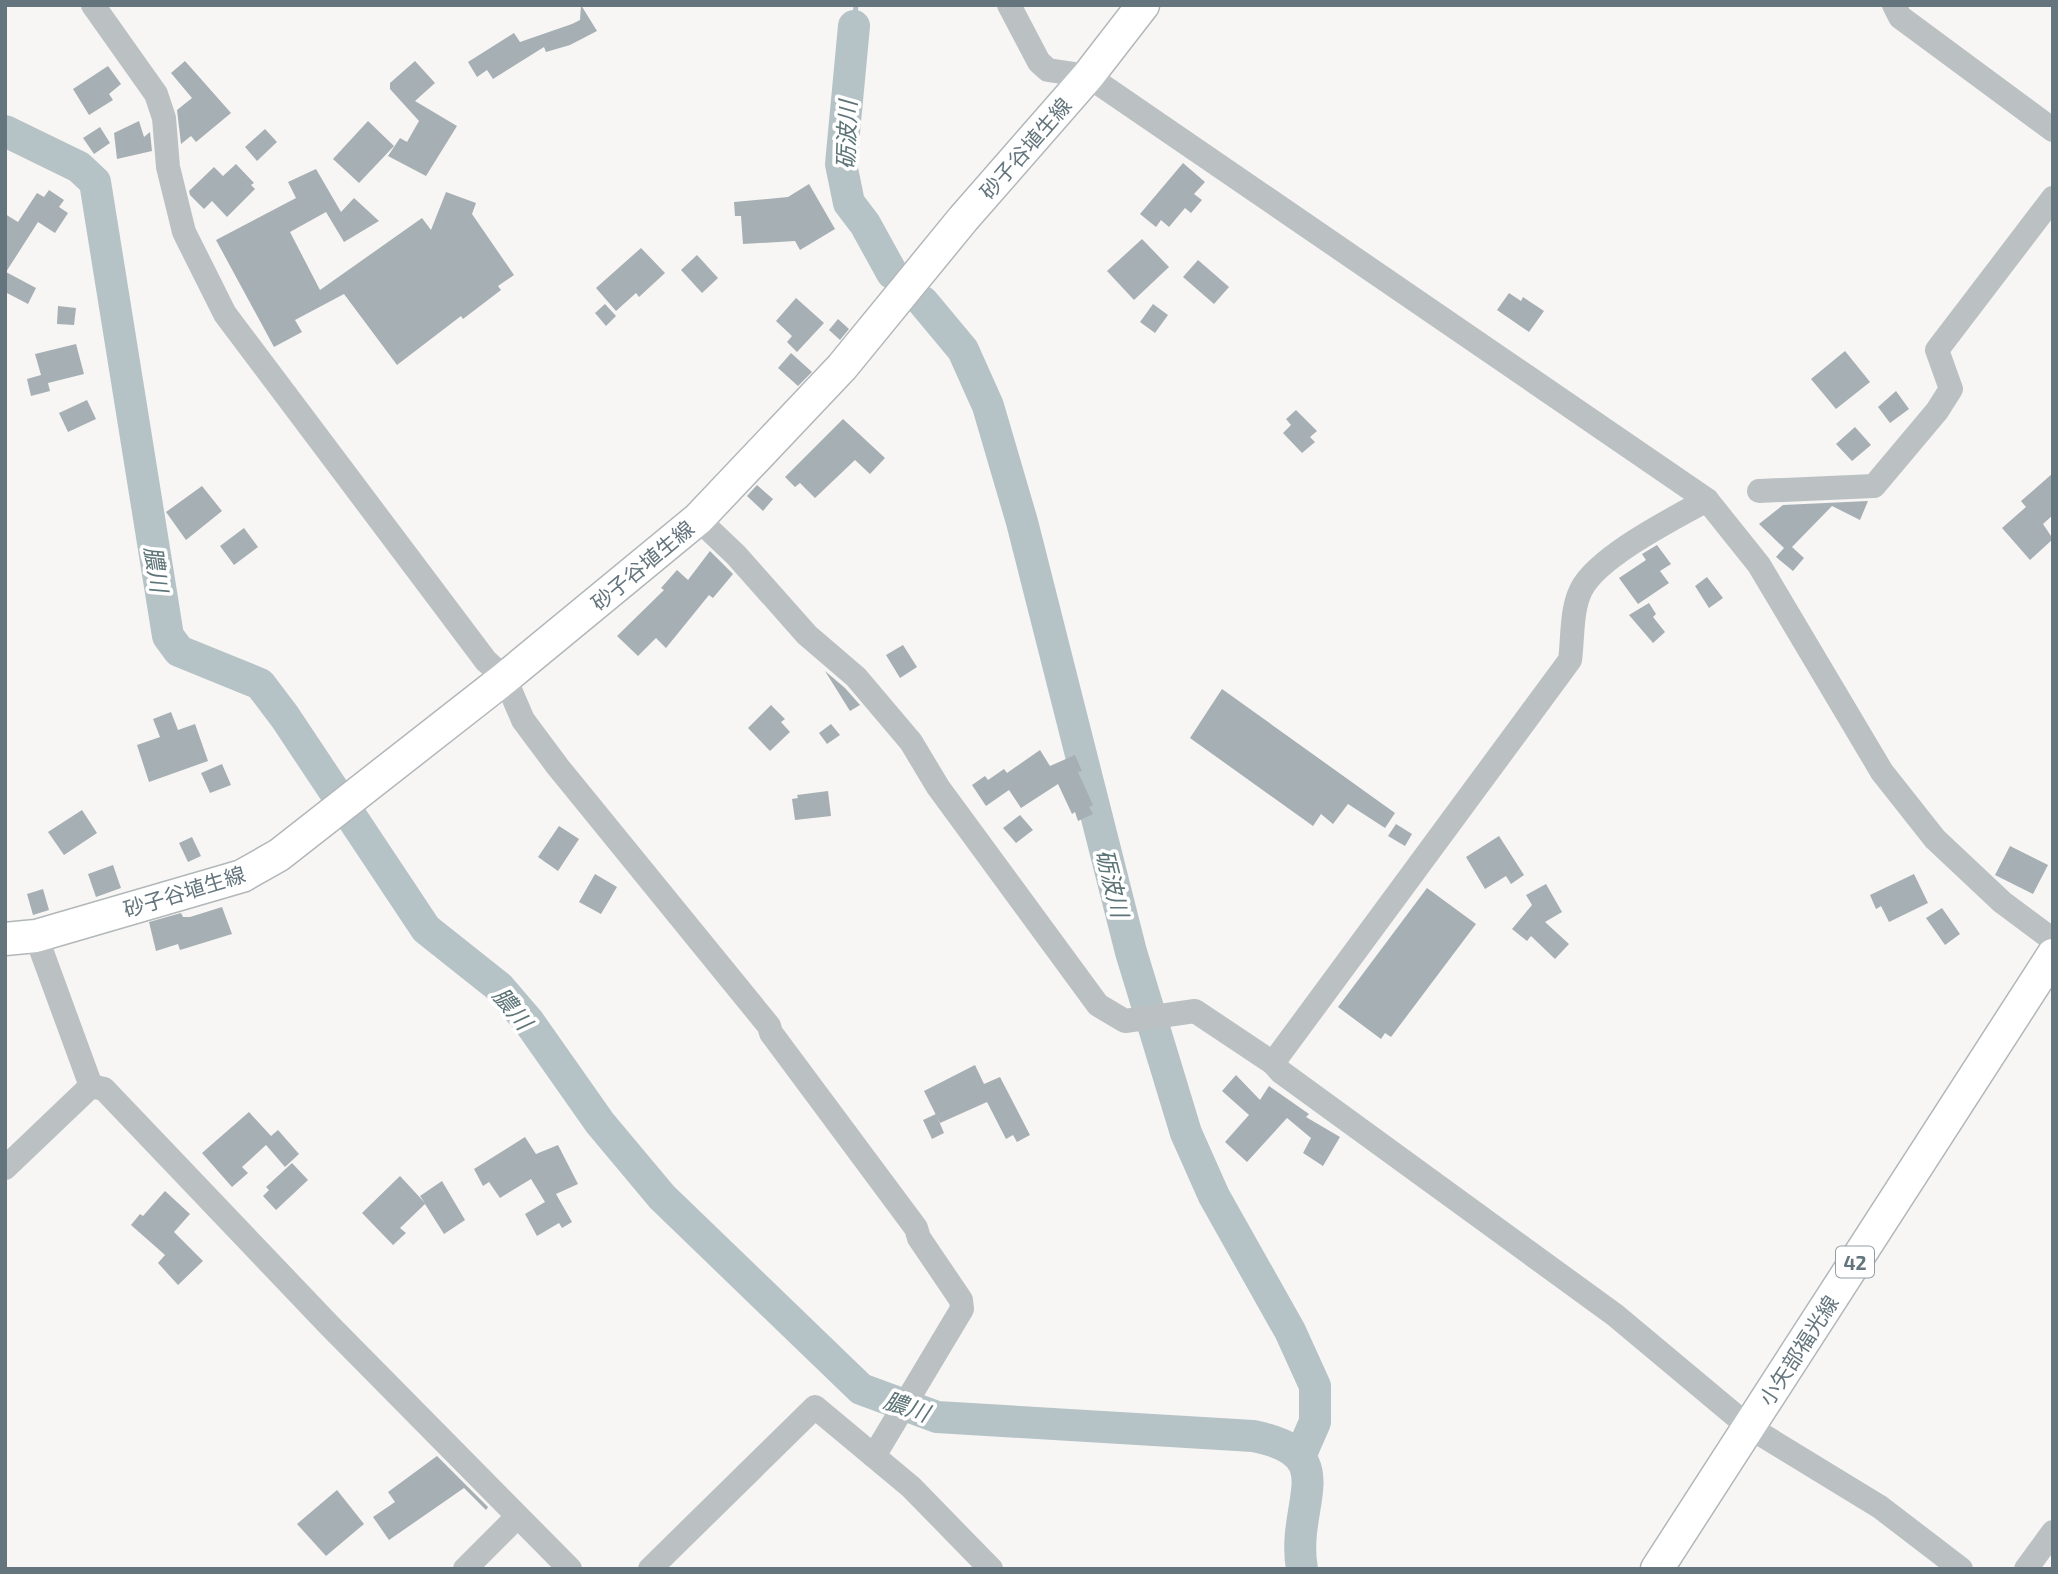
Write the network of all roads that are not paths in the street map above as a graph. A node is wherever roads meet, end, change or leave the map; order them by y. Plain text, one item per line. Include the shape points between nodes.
1 (93, 5) edge
2 (1009, 5) edge
3 (1143, 5) edge
4 (1894, 5) edge
5 (1088, 76) junction
6 (2053, 130) edge
7 (2053, 198) edge
8 (1759, 491) dead end
9 (1707, 500) junction
10 (698, 519) junction
11 (505, 678) junction
12 (20, 938) edge
13 (2053, 940) edge
14 (2053, 955) edge
15 (1273, 1063) junction
16 (90, 1086) junction
17 (5, 1168) edge
18 (1749, 1427) junction
19 (876, 1453) junction
20 (517, 1517) junction
21 (2053, 1532) edge
22 (465, 1569) edge
23 (570, 1569) edge
24 (650, 1569) edge
25 (991, 1569) edge
26 (1657, 1569) edge
27 (1961, 1569) edge
28 (2026, 1569) edge

1 - 11 street via 156,94 184,232 225,314 486,661
2 - 5 street via 1039,62 1048,70
3 - 5 main road, 砂子谷埴生線
4 - 6 street via 1900,17
5 - 9 street
5 - 10 main road, 砂子谷埴生線 via 842,367
7 - 8 street via 1937,350 1951,389 1874,486
9 - 13 street via 1759,565 1882,772 1935,839 2001,902
9 - 15 street via 1630,543 1582,588 1576,602 1570,660
10 - 11 main road, 砂子谷埴生線
10 - 15 street via 807,635 856,677 911,741 939,787 1098,1005 1125,1021 1195,1011
11 - 12 main road, 砂子谷埴生線 via 279,855 242,876
11 - 19 street via 523,720 769,1026 916,1228 961,1300 962,1309 929,1369
12 - 16 street
14 - 18 main road, 小矢部福光線 / 42
15 - 18 street via 1615,1315
16 - 17 street
16 - 20 street via 104,1089
18 - 26 main road, 小矢部福光線 / 42
18 - 27 street via 1880,1507
19 - 24 street via 816,1407
19 - 25 street
20 - 22 street
20 - 23 street
21 - 28 street

